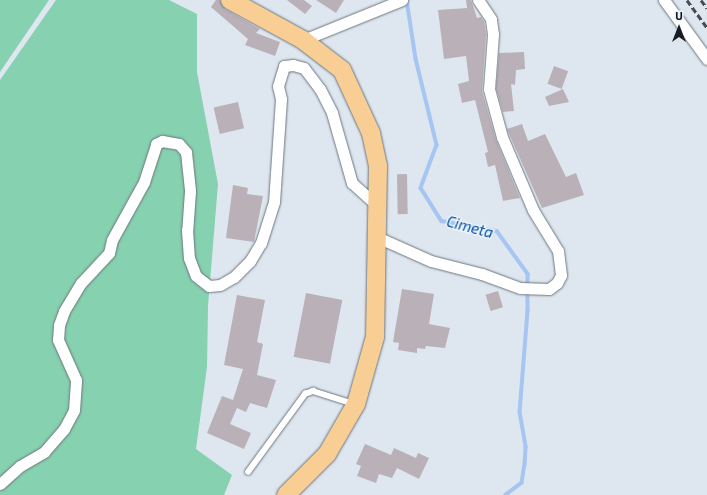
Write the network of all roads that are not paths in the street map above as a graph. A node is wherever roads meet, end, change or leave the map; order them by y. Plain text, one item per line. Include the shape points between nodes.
1 (230, 0) edge
2 (401, 0) edge
3 (478, 0) edge
4 (664, 0) edge
5 (303, 40) junction
6 (707, 59) edge
7 (375, 204) junction
8 (377, 237) junction
9 (356, 404) junction
10 (248, 472) dead end
11 (0, 484) edge
12 (300, 489) edge
13 (286, 495) edge

1 - 5 highway
2 - 5 street
3 - 8 street via 491,19 489,89 502,137 533,210 558,251 561,275 557,283 549,288 520,288 482,274 431,261
4 - 6 street
5 - 7 highway via 342,70 371,133 378,166
7 - 8 highway
7 - 11 street via 352,183 332,113 320,89 304,68 284,66 278,86 281,99 274,202 261,243 234,277 220,285 209,286 196,276 189,258 187,230 190,191 186,152 179,144 162,141 156,144 144,182 112,240 108,253 81,283 59,324 58,340 76,380 74,410 64,429 44,452 20,466
8 - 9 highway via 375,337
9 - 10 lane via 313,391 305,394
9 - 12 highway via 327,454
12 - 13 highway

